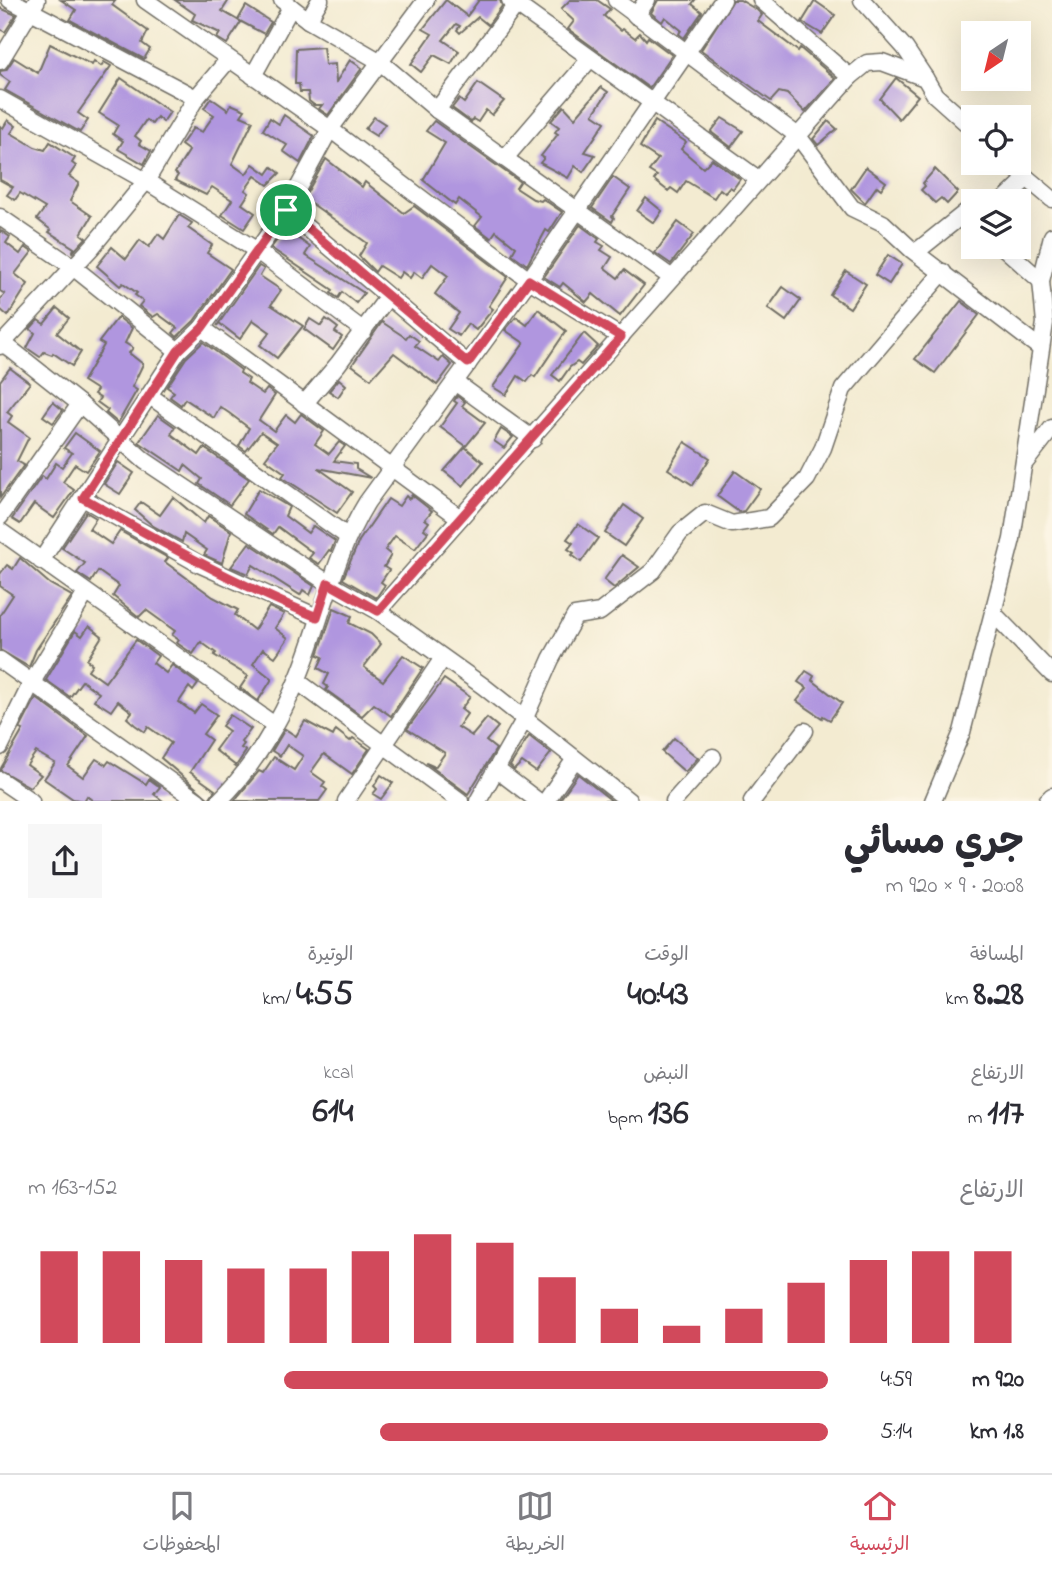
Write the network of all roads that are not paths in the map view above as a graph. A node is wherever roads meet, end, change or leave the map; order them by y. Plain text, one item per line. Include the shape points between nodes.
1 (10, 0) edge
2 (145, 0) edge
3 (320, 0) edge
4 (426, 0) edge
5 (615, 0) edge
6 (647, 0) edge
7 (723, 0) edge
8 (761, 0) edge
9 (862, 0) edge
10 (287, 3) edge
11 (513, 3) edge
12 (34, 4) edge
13 (636, 16) junction
14 (308, 20) junction
15 (688, 54) junction
16 (229, 59) junction
17 (590, 59) junction
18 (0, 61) edge
19 (379, 61) junction
20 (253, 76) junction
21 (850, 77) junction
22 (925, 78) junction
23 (196, 98) junction
24 (0, 99) edge
25 (652, 103) junction
26 (438, 110) junction
27 (961, 118) edge
28 (330, 130) junction
29 (798, 136) junction
30 (505, 158) junction
31 (1023, 175) edge
32 (1027, 178) junction
33 (758, 179) junction
34 (146, 181) junction
35 (1016, 189) edge
36 (1052, 199) edge
37 (286, 210) junction
38 (578, 211) junction
39 (0, 217) edge
40 (961, 217) edge
41 (1052, 236) edge
42 (256, 250) junction
43 (916, 252) junction
44 (1016, 259) edge
45 (73, 267) junction
46 (943, 272) junction
47 (672, 278) junction
48 (529, 280) junction
49 (1041, 281) junction
50 (387, 298) junction
51 (1048, 308) edge
52 (202, 328) junction
53 (364, 331) junction
54 (621, 337) junction
55 (1, 345) edge
56 (1040, 348) junction
57 (178, 351) junction
58 (468, 363) junction
59 (454, 382) junction
60 (150, 396) junction
61 (80, 404) junction
62 (304, 404) junction
63 (1052, 428) edge
64 (533, 439) junction
65 (121, 441) junction
66 (1023, 466) junction
67 (393, 469) junction
68 (83, 498) junction
69 (0, 517) edge
70 (460, 518) junction
71 (0, 531) edge
72 (347, 536) junction
73 (41, 561) junction
74 (328, 583) junction
75 (86, 593) junction
76 (378, 611) junction
77 (994, 614) junction
78 (317, 617) junction
79 (443, 659) junction
80 (0, 660) edge
81 (1052, 674) edge
82 (297, 681) junction
83 (32, 682) junction
84 (524, 720) junction
85 (273, 724) junction
86 (806, 730) dead end
87 (383, 744) junction
88 (0, 747) edge
89 (713, 757) dead end
90 (575, 760) junction
91 (495, 769) junction
92 (0, 780) edge
93 (1052, 796) edge
94 (31, 801) edge
95 (198, 801) edge
96 (219, 801) edge
97 (346, 801) edge
98 (460, 801) edge
99 (478, 801) edge
100 (538, 801) edge
101 (546, 801) edge
102 (629, 801) edge
103 (674, 801) edge
104 (752, 801) edge
105 (933, 801) edge
106 (1047, 801) edge

1 - 12 street
2 - 16 street
3 - 14 street
4 - 19 street
5 - 13 street
6 - 13 street
7 - 15 street
8 - 21 street
9 - 22 street
10 - 14 street
10 - 20 street
11 - 17 street
11 - 26 street
12 - 18 street
12 - 23 street
13 - 15 street
14 - 19 street
15 - 25 street
15 - 29 street
16 - 20 street
16 - 23 street
17 - 25 street
17 - 30 street
19 - 26 street
19 - 28 street
20 - 28 street
21 - 22 street via 867,63 882,62
21 - 29 street
22 - 27 street
23 - 34 street
24 - 34 street
25 - 33 street
25 - 38 street
26 - 30 street
28 - 37 street
28 - 48 street
29 - 33 street
29 - 43 street via 852,208 883,223
30 - 38 street
31 - 32 street
32 - 35 street
32 - 36 street
33 - 47 street
34 - 42 street
34 - 45 street
37 - 42 street
37 - 50 street
38 - 47 street
38 - 48 street
39 - 45 street
40 - 43 street
41 - 49 street
42 - 52 street
42 - 53 street
43 - 46 street
44 - 49 street
45 - 55 street
45 - 57 street
46 - 56 street
46 - 84 street via 843,389 824,448 807,479 769,517 732,524 705,513 680,533 653,571 600,612 575,617
47 - 54 street
48 - 54 street
48 - 58 street
49 - 51 street
50 - 53 street
50 - 58 street
51 - 56 street
52 - 57 street
52 - 62 street
53 - 62 street
54 - 64 street
55 - 61 street
56 - 66 street
57 - 60 street
58 - 59 street
59 - 64 street
59 - 67 street
60 - 65 street
60 - 72 street
61 - 65 street
61 - 69 street
62 - 67 street
63 - 66 street
64 - 70 street
65 - 68 street
65 - 74 street via 176,484
66 - 77 street
67 - 70 street
67 - 72 street
68 - 73 street
68 - 78 street via 199,564
70 - 76 street
71 - 73 street
72 - 74 street
73 - 75 street
74 - 76 street
74 - 78 street
75 - 83 street
75 - 85 street
76 - 79 street
77 - 81 street
77 - 105 street via 959,741
78 - 82 street
79 - 84 street
79 - 87 street
80 - 83 street
82 - 85 street
82 - 87 street
83 - 88 street
83 - 95 street
84 - 90 street
84 - 91 street
85 - 96 street via 252,762
86 - 104 street
87 - 97 street
87 - 98 street
89 - 103 street
90 - 101 street
90 - 102 street
91 - 99 street
91 - 100 street
92 - 94 street
93 - 106 street

